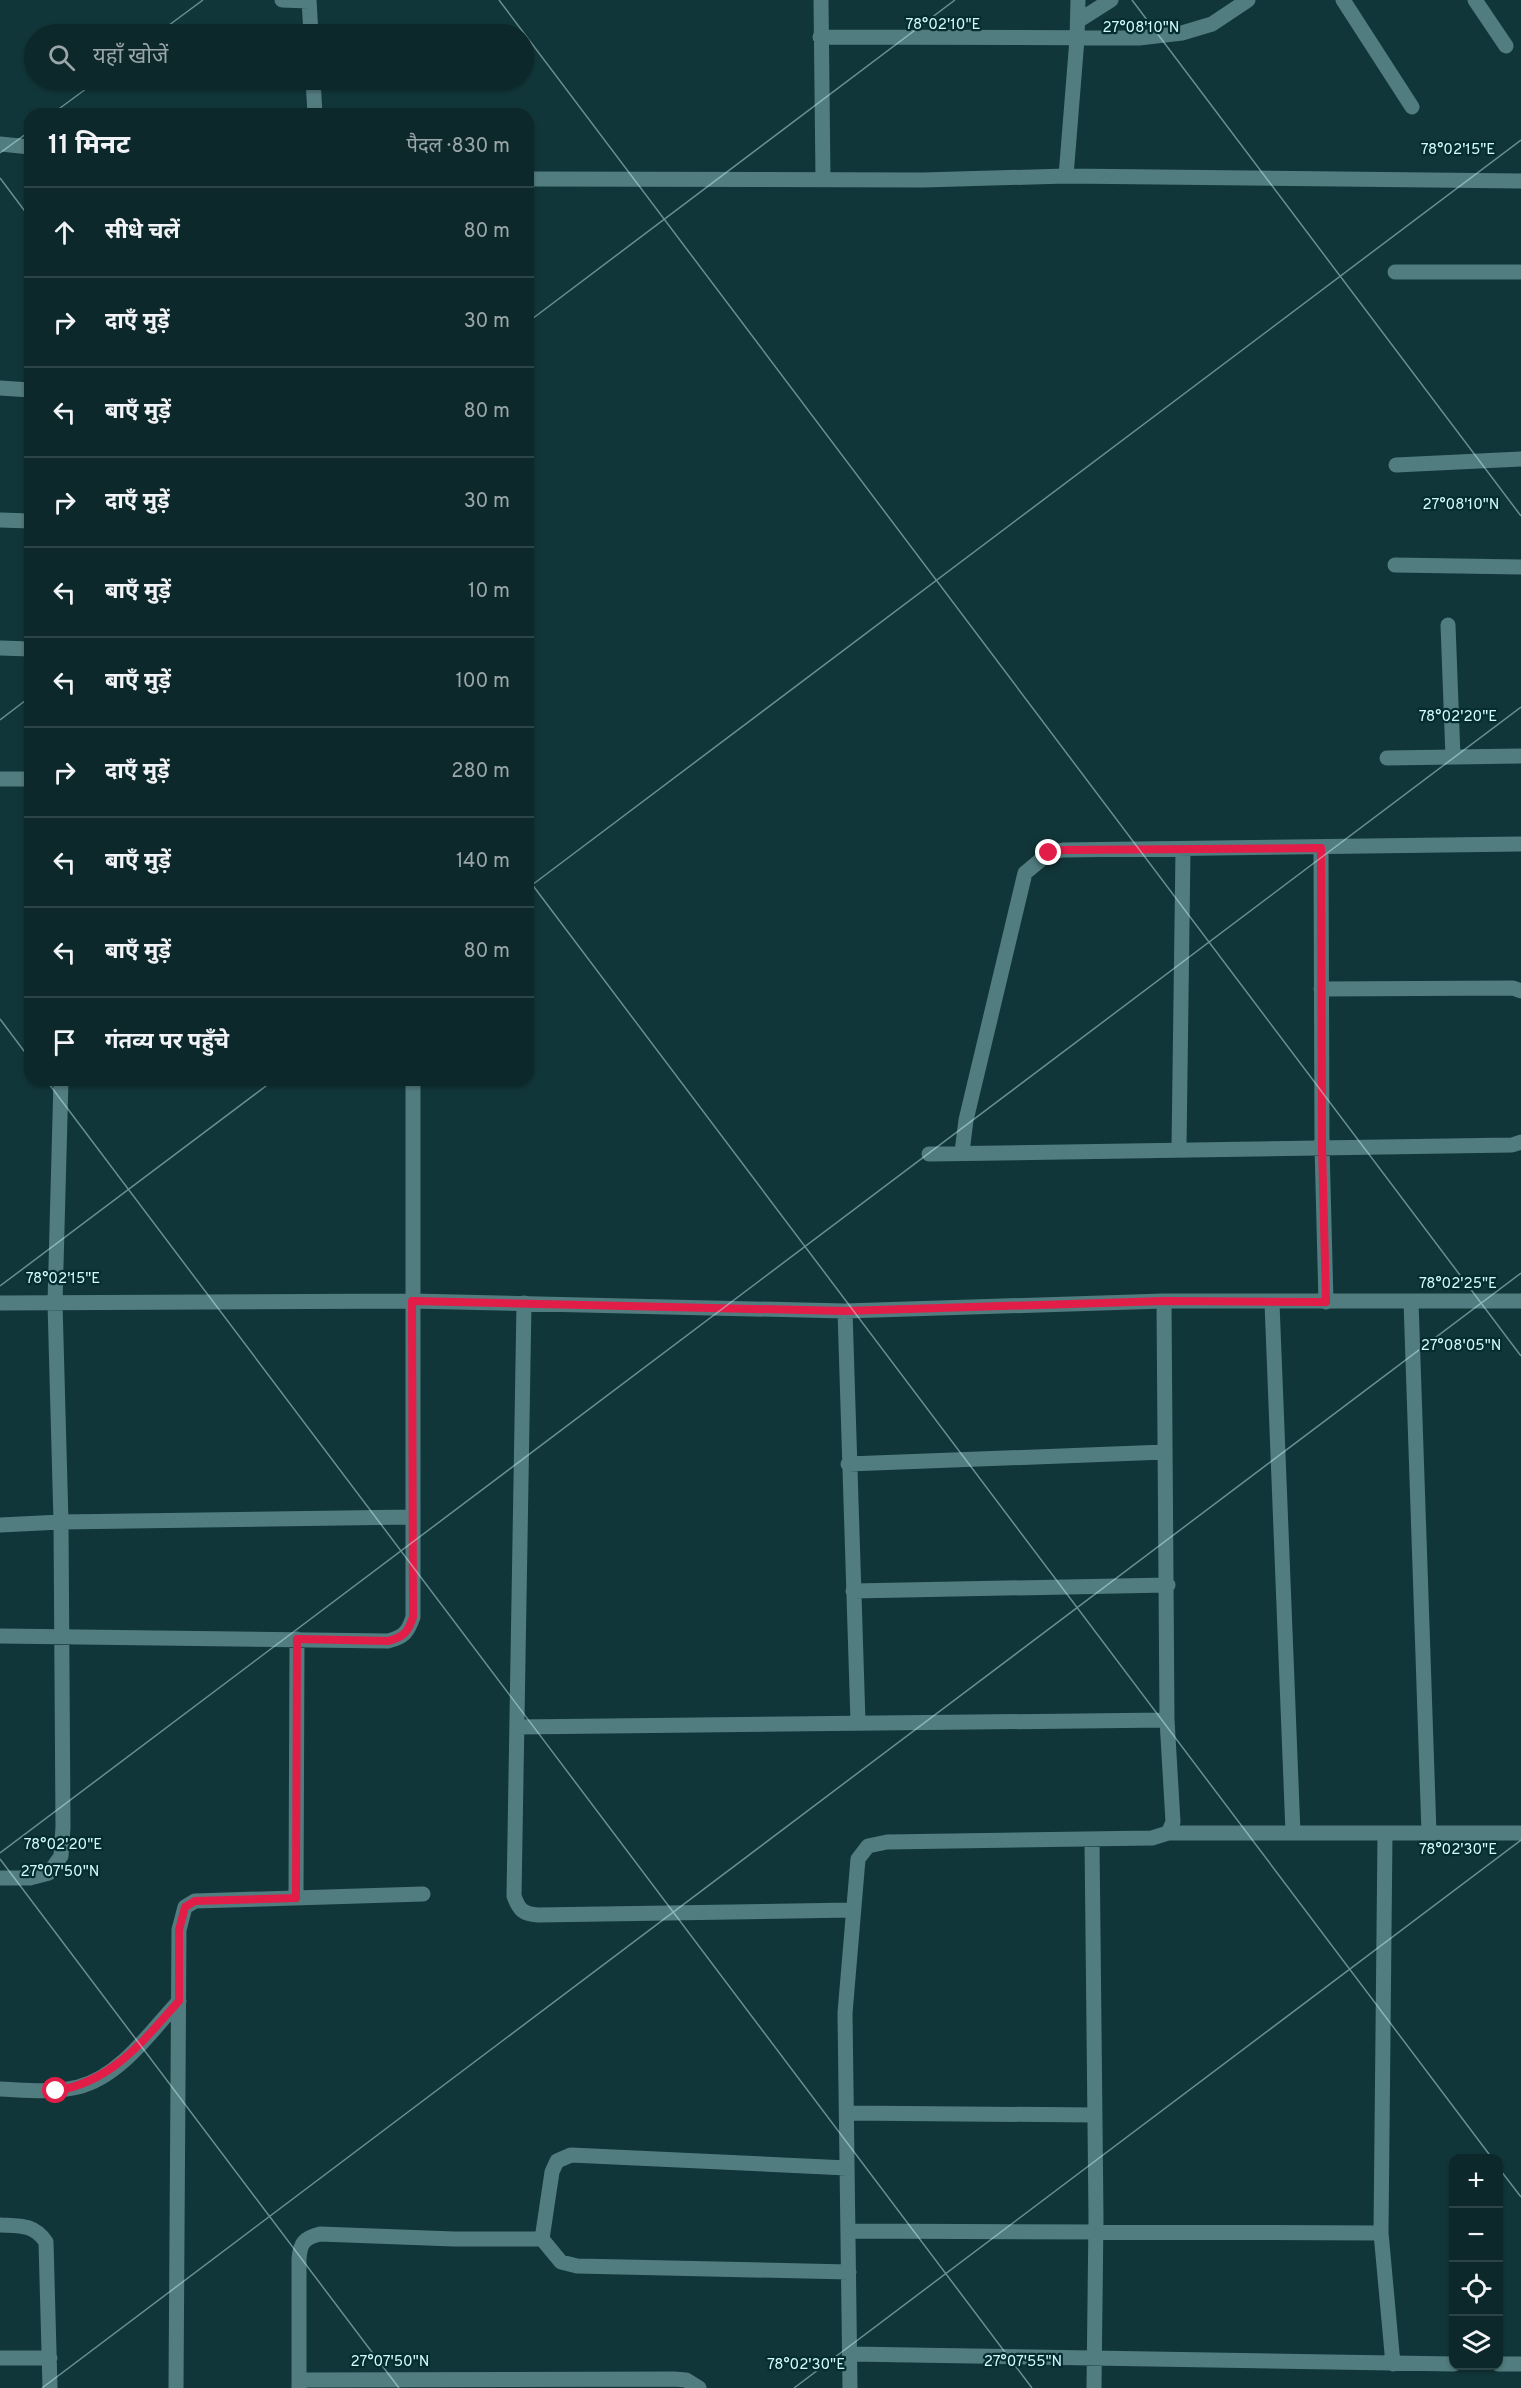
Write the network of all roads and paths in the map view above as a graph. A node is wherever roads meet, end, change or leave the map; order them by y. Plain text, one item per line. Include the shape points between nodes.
1 (282, 0) edge
2 (821, 0) edge
3 (1078, 0) edge
4 (1111, 0) edge
5 (1248, 0) edge
6 (1343, 0) edge
7 (1475, 0) edge
8 (309, 1) edge
9 (1078, 21) junction
10 (310, 24) edge
11 (820, 37) junction
12 (1077, 39) junction
13 (1506, 46) dead end
14 (314, 90) edge
15 (1412, 107) dead end
16 (315, 108) edge
17 (0, 144) edge
18 (24, 146) edge
19 (1066, 176) junction
20 (534, 179) edge
21 (823, 179) junction
22 (1521, 181) edge
23 (1395, 272) dead end
24 (1521, 272) edge
25 (0, 388) edge
26 (24, 390) edge
27 (1521, 459) edge
28 (1396, 465) dead end
29 (0, 520) edge
30 (24, 521) edge
31 (1395, 565) dead end
32 (1521, 567) edge
33 (1448, 625) dead end
34 (0, 648) edge
35 (24, 649) edge
36 (1521, 756) edge
37 (1454, 757) junction
38 (1388, 758) dead end
39 (0, 779) edge
40 (24, 779) edge
41 (1521, 844) edge
42 (1321, 848) junction
43 (1183, 850) junction
44 (1322, 989) junction
45 (1521, 991) edge
46 (61, 1086) edge
47 (413, 1086) edge
48 (1521, 1142) edge
49 (1322, 1146) junction
50 (1179, 1148) junction
51 (962, 1152) junction
52 (929, 1154) dead end
53 (412, 1301) junction
54 (1164, 1301) junction
55 (1411, 1301) junction
56 (1521, 1301) edge
57 (1326, 1302) junction
58 (0, 1303) edge
59 (55, 1303) junction
60 (524, 1303) junction
61 (1272, 1303) junction
62 (845, 1311) junction
63 (1165, 1452) junction
64 (848, 1464) junction
65 (412, 1517) junction
66 (61, 1522) junction
67 (0, 1525) edge
68 (1168, 1585) junction
69 (853, 1591) junction
70 (61, 1635) junction
71 (0, 1636) edge
72 (297, 1639) junction
73 (1167, 1720) junction
74 (858, 1722) junction
75 (517, 1727) junction
76 (1168, 1833) junction
77 (1293, 1833) junction
78 (1385, 1833) junction
79 (1429, 1833) junction
80 (1521, 1833) edge
81 (1092, 1839) junction
82 (0, 1878) edge
83 (423, 1894) dead end
84 (296, 1898) junction
85 (852, 1910) junction
86 (179, 2001) junction
87 (0, 2089) edge
88 (847, 2113) junction
89 (1095, 2115) junction
90 (847, 2168) junction
91 (0, 2225) edge
92 (848, 2231) junction
93 (1381, 2233) junction
94 (1096, 2234) junction
95 (542, 2239) junction
96 (849, 2272) junction
97 (850, 2354) junction
98 (1094, 2356) junction
99 (0, 2358) edge
100 (50, 2358) junction
101 (1393, 2364) junction
102 (1449, 2364) edge
103 (1503, 2364) edge
104 (1521, 2364) edge
105 (299, 2384) edge
106 (50, 2388) edge
107 (176, 2388) edge
108 (699, 2388) edge
109 (850, 2388) edge
110 (1094, 2388) edge

1 - 8 street
2 - 11 street
3 - 9 street
4 - 9 street
5 - 12 street via 1212,24 1182,33
6 - 15 street
7 - 13 street
8 - 10 street
9 - 12 street
11 - 12 street
11 - 21 street
12 - 19 street
14 - 16 street
17 - 18 street
19 - 21 street
19 - 22 street
20 - 21 street
23 - 24 street
25 - 26 street
27 - 28 street
29 - 30 street
31 - 32 street
33 - 37 street
34 - 35 street
36 - 37 street
37 - 38 street
39 - 40 street
41 - 42 street
42 - 43 street
42 - 44 street
43 - 50 street
43 - 51 street via 1063,850 1049,853 1025,873 966,1120
44 - 45 street
44 - 49 street
46 - 59 street
47 - 53 street
48 - 49 street
49 - 50 street
49 - 57 street
50 - 51 street
51 - 52 street
53 - 59 street
53 - 60 street
53 - 65 street
54 - 61 street
54 - 62 street
54 - 63 street
55 - 56 street
55 - 57 street
55 - 79 street
57 - 61 street
58 - 59 street
59 - 66 street
60 - 62 street
60 - 75 street
61 - 77 street
62 - 64 street
63 - 64 street
63 - 68 street
64 - 69 street
65 - 66 street
65 - 72 street via 413,1617 408,1631 388,1641
66 - 67 street
66 - 70 street
68 - 69 street
68 - 73 street
69 - 74 street
70 - 71 street
70 - 72 street
70 - 82 street via 61,1856 49,1873 30,1878
72 - 84 street
73 - 74 street
73 - 76 street via 1173,1822
74 - 75 street
75 - 85 street via 514,1896 519,1909 527,1914
76 - 77 street
76 - 81 street via 1152,1838
77 - 78 street
78 - 79 street
78 - 93 street
79 - 80 street
81 - 85 street via 887,1842 868,1846 858,1859
81 - 89 street
83 - 84 street
84 - 86 street via 195,1901 185,1907 179,1930
85 - 88 street via 845,2013
86 - 87 street via 107,2073 80,2087 56,2091
86 - 107 street
88 - 89 street
88 - 90 street
89 - 94 street
90 - 92 street
90 - 95 street via 571,2155 557,2161 552,2172
91 - 100 street via 27,2226 39,2231 46,2242
92 - 94 street
92 - 96 street
93 - 94 street
93 - 101 street
94 - 98 street
95 - 96 street via 561,2262 577,2266
95 - 105 street via 320,2234 307,2237 300,2245 298,2259
96 - 97 street
97 - 98 street
97 - 109 street
98 - 101 street
98 - 110 street
99 - 100 street
100 - 106 street
101 - 102 street
103 - 104 street
105 - 108 street via 674,2379 686,2380

